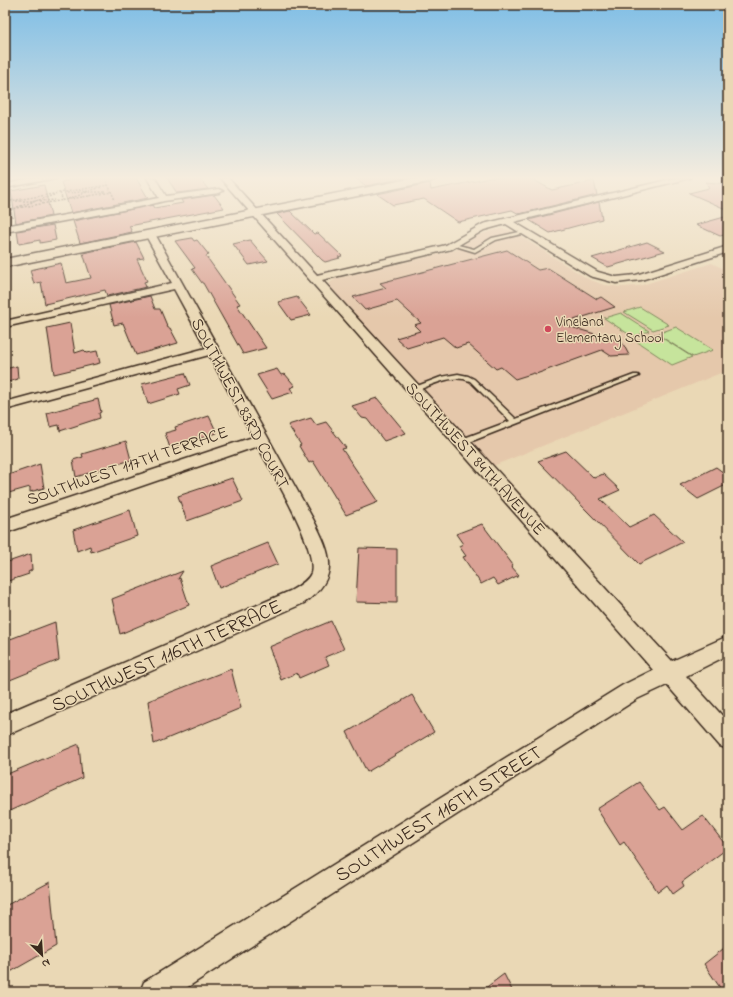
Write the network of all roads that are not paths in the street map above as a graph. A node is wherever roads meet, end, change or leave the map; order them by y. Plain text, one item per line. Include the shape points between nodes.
1 (30, 225) edge
2 (199, 225) edge
3 (264, 225) edge
4 (493, 225) edge
5 (512, 225) edge
6 (5, 229) edge
7 (524, 232) junction
8 (150, 234) junction
9 (454, 245) junction
10 (728, 249) edge
11 (5, 263) edge
12 (315, 279) junction
13 (178, 285) junction
14 (5, 324) edge
15 (213, 350) junction
16 (636, 376) dead end
17 (414, 390) junction
18 (5, 406) edge
19 (515, 422) junction
20 (261, 440) junction
21 (462, 442) junction
22 (5, 526) edge
23 (320, 575) joint
24 (728, 645) edge
25 (670, 674) junction
26 (5, 725) edge
27 (728, 738) edge
28 (160, 990) edge

1 - 6 street
2 - 8 street
3 - 12 street, SOUTHWEST 84TH AVENUE
4 - 9 street via 480,228
5 - 7 street
7 - 9 lane via 494,239 475,251
7 - 10 street via 594,274 616,280 637,278
8 - 11 street
8 - 13 street, SOUTHWEST 83RD COURT
9 - 12 street
12 - 17 street, SOUTHWEST 84TH AVENUE
13 - 14 street
13 - 15 street, SOUTHWEST 83RD COURT
15 - 18 street
15 - 20 street, SOUTHWEST 83RD COURT
16 - 19 lane
17 - 19 lane via 452,377 465,377 472,380
17 - 21 street, SOUTHWEST 84TH AVENUE
19 - 21 lane
20 - 22 street, SOUTHWEST 117TH TERRACE
20 - 23 street, SOUTHWEST 83RD COURT via 316,544 322,564
21 - 25 street, SOUTHWEST 84TH AVENUE
23 - 26 street, SOUTHWEST 116TH TERRACE via 313,586 297,597
24 - 25 street, SOUTHWEST 116TH STREET
25 - 27 street, SOUTHWEST 84TH AVENUE
25 - 28 street, SOUTHWEST 116TH STREET via 630,692

